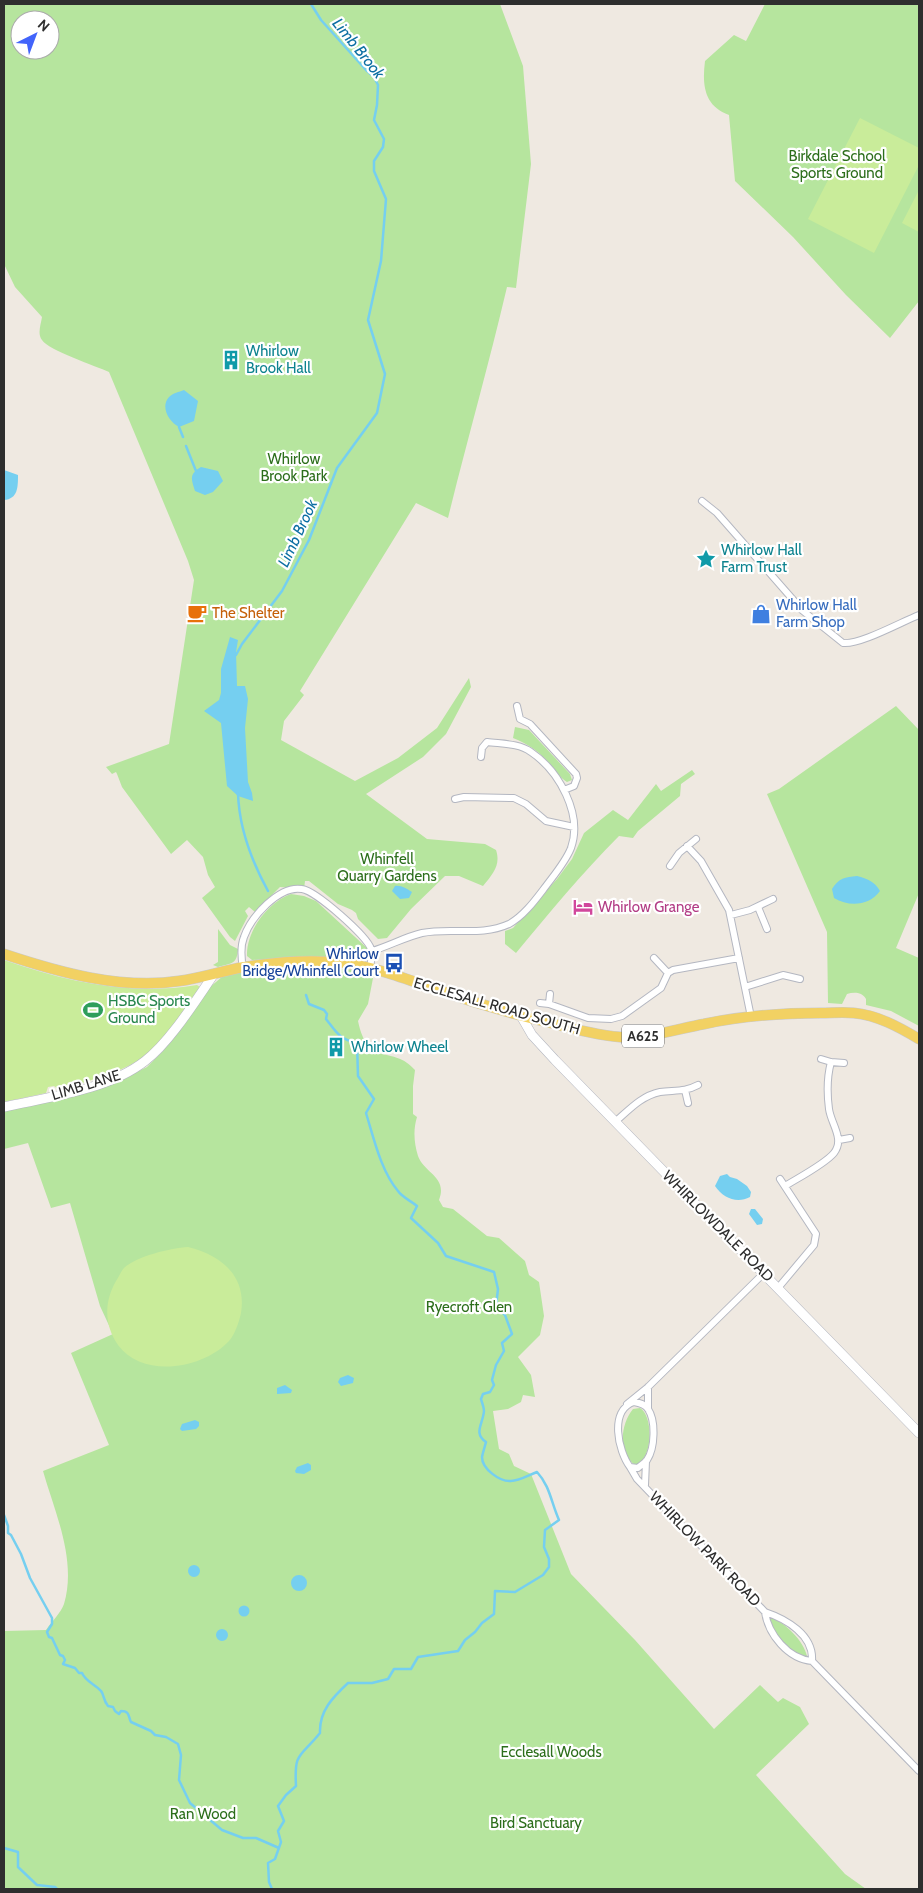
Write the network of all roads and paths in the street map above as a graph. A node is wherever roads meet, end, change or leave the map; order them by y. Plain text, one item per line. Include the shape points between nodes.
1 (702, 501) dead end
2 (919, 615) edge
3 (517, 706) dead end
4 (481, 757) dead end
5 (564, 790) junction
6 (455, 799) dead end
7 (574, 826) junction
8 (696, 839) dead end
9 (687, 846) junction
10 (670, 866) dead end
11 (773, 899) dead end
12 (758, 907) junction
13 (731, 915) junction
14 (767, 928) dead end
15 (372, 950) junction
16 (4, 954) edge
17 (654, 958) dead end
18 (739, 958) junction
19 (243, 968) junction
20 (370, 968) junction
21 (668, 973) junction
22 (214, 974) junction
23 (800, 979) dead end
24 (745, 987) junction
25 (550, 994) dead end
26 (540, 1003) dead end
27 (549, 1004) junction
28 (521, 1016) junction
29 (750, 1017) junction
30 (919, 1038) edge
31 (821, 1059) dead end
32 (831, 1062) junction
33 (844, 1063) dead end
34 (698, 1085) dead end
35 (685, 1090) junction
36 (688, 1103) dead end
37 (4, 1107) edge
38 (615, 1122) junction
39 (850, 1138) dead end
40 (839, 1140) junction
41 (780, 1179) dead end
42 (785, 1186) junction
43 (764, 1273) junction
44 (778, 1288) junction
45 (648, 1387) junction
46 (627, 1404) junction
47 (648, 1409) junction
48 (919, 1433) edge
49 (646, 1461) junction
50 (630, 1467) junction
51 (645, 1485) junction
52 (765, 1612) junction
53 (812, 1661) junction
54 (919, 1771) edge

1 - 2 street via 717,513 803,610 843,644 869,637
3 - 5 street via 520,719 530,724 576,774 574,786
4 - 5 street via 487,742 530,751 550,770
5 - 7 street via 571,805
6 - 7 street via 514,798 546,821
7 - 15 street via 570,849 562,863 526,910 511,923 485,931 422,933
8 - 9 street
9 - 10 street
9 - 13 street via 702,861
11 - 12 street
12 - 13 street
12 - 14 street
13 - 18 street
15 - 19 street via 326,902 311,892 294,888 282,892 268,903 248,929 242,946
15 - 20 street
16 - 22 main road, A625 via 56,969 123,982 172,982
17 - 21 street
18 - 21 street
18 - 24 street
19 - 20 main road, ECCLESALL ROAD SOUTH / A625 via 320,961
19 - 22 main road, ECCLESALL ROAD SOUTH / A625
20 - 28 main road, ECCLESALL ROAD SOUTH / A625
21 - 27 street via 661,988 622,1016 611,1019 588,1018
22 - 37 main road, LIMB LANE via 160,1048 134,1069 94,1085
23 - 24 street via 783,975
24 - 29 street
25 - 27 street
26 - 27 street
28 - 29 main road, ECCLESALL ROAD SOUTH / A625 via 580,1031 623,1037
28 - 38 main road, WHIRLOWDALE ROAD via 532,1035
29 - 30 main road, ECCLESALL ROAD SOUTH / A625 via 854,1013 879,1019
31 - 32 street
32 - 33 street
32 - 40 street via 829,1109
34 - 35 street
35 - 36 street
35 - 38 street via 657,1093 645,1098
38 - 43 main road, WHIRLOWDALE ROAD
39 - 40 street
40 - 42 street via 835,1153
41 - 42 street
42 - 44 street via 816,1234 816,1239
43 - 44 main road, WHIRLOWDALE ROAD
43 - 45 street
44 - 48 main road, WHIRLOWDALE ROAD
45 - 46 street
45 - 47 street, WHIRLOW PARK ROAD
46 - 47 street via 634,1402
46 - 50 street, WHIRLOW PARK ROAD via 619,1424 618,1442
47 - 49 street, WHIRLOW PARK ROAD via 653,1435
49 - 50 street via 638,1468
49 - 51 street, WHIRLOW PARK ROAD
50 - 51 street, WHIRLOW PARK ROAD
51 - 52 street, WHIRLOW PARK ROAD
52 - 53 street, WHIRLOW PARK ROAD via 767,1623 777,1639 803,1660
52 - 53 street, WHIRLOW PARK ROAD via 797,1629 810,1646
53 - 54 street, WHIRLOW PARK ROAD

